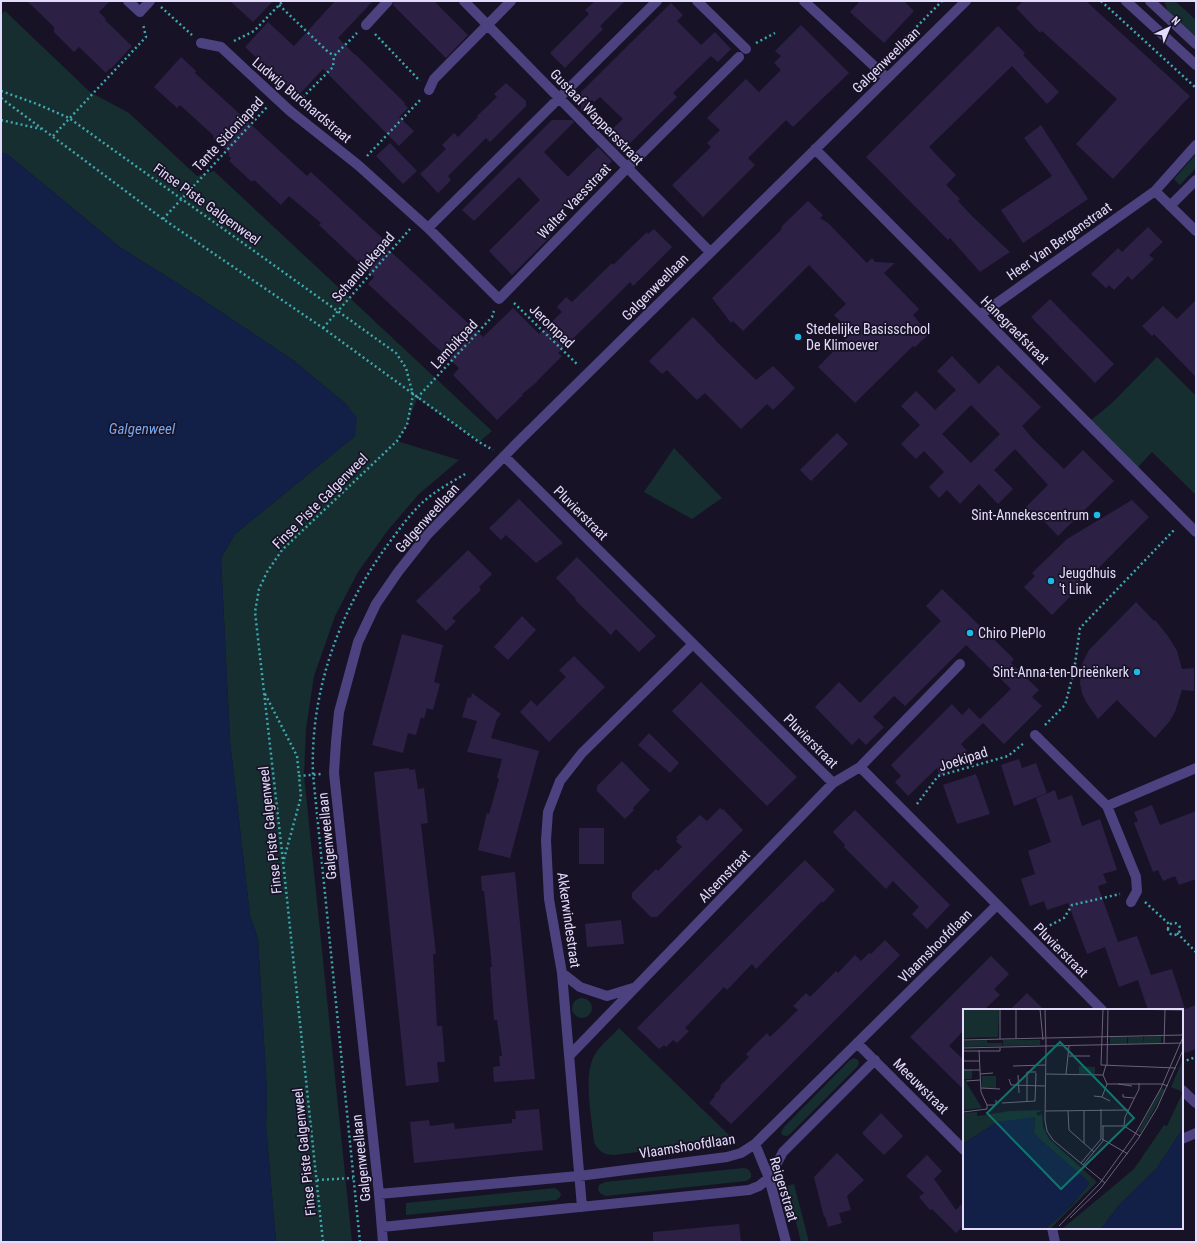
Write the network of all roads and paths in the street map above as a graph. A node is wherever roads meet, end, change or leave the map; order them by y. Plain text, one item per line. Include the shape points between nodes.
1 (128, 1) edge
2 (150, 1) edge
3 (283, 1) edge
4 (388, 1) edge
5 (464, 1) edge
6 (511, 1) edge
7 (658, 1) edge
8 (697, 1) edge
9 (804, 1) edge
10 (942, 1) edge
11 (966, 1) edge
12 (1101, 1) edge
13 (1126, 1) edge
14 (1150, 1) edge
15 (279, 5) junction
16 (160, 6) dead end
17 (140, 12) junction
18 (366, 25) junction
19 (488, 25) junction
20 (201, 43) joint
21 (1196, 44) edge
22 (220, 47) junction
23 (746, 49) dead end
24 (334, 56) junction
25 (739, 57) dead end
26 (1196, 65) edge
27 (876, 68) junction
28 (887, 78) junction
29 (1196, 88) edge
30 (429, 90) junction
31 (1, 92) edge
32 (1, 98) edge
33 (275, 98) junction
34 (560, 99) junction
35 (290, 111) junction
36 (70, 118) junction
37 (1, 120) edge
38 (43, 129) junction
39 (53, 136) junction
40 (1196, 145) edge
41 (815, 148) junction
42 (358, 165) junction
43 (627, 168) junction
44 (1196, 180) edge
45 (1155, 191) junction
46 (182, 198) junction
47 (1170, 206) junction
48 (164, 218) junction
49 (418, 220) junction
50 (428, 228) junction
51 (1196, 231) edge
52 (710, 252) junction
53 (499, 299) junction
54 (338, 310) junction
55 (980, 315) junction
56 (323, 328) junction
57 (587, 374) junction
58 (413, 395) junction
59 (417, 398) junction
60 (504, 456) junction
61 (473, 470) dead end
62 (1184, 520) junction
63 (1196, 532) edge
64 (693, 644) junction
65 (960, 664) dead end
66 (264, 692) junction
67 (1035, 735) junction
68 (860, 767) junction
69 (1196, 768) edge
70 (334, 773) junction
71 (313, 774) junction
72 (300, 776) junction
73 (833, 783) junction
74 (1107, 806) junction
75 (908, 816) junction
76 (283, 861) junction
77 (1134, 897) junction
78 (997, 905) junction
79 (1169, 924) junction
80 (1177, 933) junction
81 (1028, 937) junction
82 (1196, 952) edge
83 (562, 973) junction
84 (635, 988) junction
85 (1101, 1009) edge
86 (857, 1043) junction
87 (570, 1055) junction
88 (1196, 1058) edge
89 (875, 1060) junction
90 (1183, 1062) edge
91 (1183, 1091) edge
92 (1196, 1103) edge
93 (1196, 1133) edge
94 (1183, 1139) edge
95 (755, 1144) junction
96 (963, 1149) edge
97 (579, 1176) junction
98 (353, 1178) junction
99 (769, 1178) junction
100 (317, 1180) junction
101 (379, 1194) junction
102 (582, 1207) junction
103 (382, 1228) junction
104 (1052, 1229) edge
105 (323, 1242) edge
106 (360, 1242) edge
107 (383, 1242) edge
108 (786, 1242) edge
109 (1055, 1242) edge

1 - 17 street
2 - 17 street
3 - 15 path
4 - 18 street
5 - 19 street, Gustaaf Wappersstraat
6 - 19 street
7 - 34 street
8 - 23 street
9 - 27 street
10 - 27 path
11 - 28 street, Galgenweellaan
12 - 29 path
13 - 26 street
14 - 21 street
15 - 22 path via 254,31
15 - 24 path
16 - 20 path
17 - 36 path via 146,37
18 - 24 path
18 - 30 path
19 - 30 street via 434,79
19 - 34 street, Gustaaf Wappersstraat
20 - 22 street
22 - 33 street, Ludwig Burchardstraat
24 - 35 path via 333,67
25 - 43 street, Walter Vaesstraat
27 - 28 street
28 - 41 street, Galgenweellaan
30 - 42 path
31 - 36 path, Finse Piste Galgenweel
32 - 38 path
33 - 35 street, Ludwig Burchardstraat
33 - 46 path, Tante Sidoniapad
34 - 43 street, Gustaaf Wappersstraat
34 - 50 street
35 - 42 street, Ludwig Burchardstraat
36 - 39 path
36 - 46 path, Finse Piste Galgenweel
37 - 38 path
38 - 39 path
39 - 48 path
40 - 45 street, Heer Van Bergenstraat
41 - 52 street, Galgenweellaan
41 - 55 street, Hanegraefstraat
42 - 49 street, Ludwig Burchardstraat
43 - 52 street, Gustaaf Wappersstraat
43 - 53 street, Walter Vaesstraat
44 - 47 street
45 - 47 street
45 - 55 street, Heer Van Bergenstraat
46 - 48 path, Tante Sidoniapad
46 - 54 path, Finse Piste Galgenweel
47 - 51 street
48 - 56 path
49 - 50 street, Ludwig Burchardstraat
49 - 54 path, Schanullekepad
50 - 53 street, Ludwig Burchardstraat
52 - 57 street, Galgenweellaan
53 - 57 path, Jerompad via 513,302
53 - 59 path, Lambikpad via 492,317
54 - 56 path, Schanullekepad
54 - 58 path, Finse Piste Galgenweel via 396,353 406,368
55 - 62 street, Hanegraefstraat
56 - 58 path
57 - 60 street, Galgenweellaan
58 - 59 path
58 - 66 path, Finse Piste Galgenweel via 407,425 397,440 282,550 267,572 259,589 255,612
59 - 60 path via 479,442
60 - 64 street, Pluvierstraat
60 - 70 street, Galgenweellaan via 428,534 376,604 358,642 342,698
61 - 71 path via 435,493 415,510 364,580 337,638 319,694 314,727
62 - 63 street, Hanegraefstraat
62 - 67 path, Joekipad via 1080,628 1074,671 1065,705
64 - 73 street, Pluvierstraat
64 - 83 street, Akkerwindestraat via 582,753 560,781 548,812 546,840 549,899
65 - 68 street
66 - 72 path via 297,756
66 - 76 path, Finse Piste Galgenweel
67 - 74 street
67 - 75 path, Joekipad via 1008,756 938,776
68 - 73 street, Pluvierstraat
68 - 75 street, Pluvierstraat
69 - 74 street
70 - 71 path
70 - 101 street, Galgenweellaan
71 - 72 path
71 - 98 path
72 - 76 path via 301,797
73 - 84 street, Alsemstraat
74 - 77 street via 1136,877 1137,891
75 - 78 street, Pluvierstraat
76 - 100 path, Finse Piste Galgenweel
77 - 79 path
77 - 81 path via 1126,892 1072,905 1064,918
78 - 81 street, Pluvierstraat
78 - 86 street, Vlaamshoofdlaan
79 - 80 path via 1168,932
79 - 80 path via 1178,924 1180,928
80 - 82 path
81 - 85 street, Pluvierstraat
83 - 84 street via 580,987 607,996
83 - 87 street, Akkerwindestraat
84 - 87 street, Alsemstraat
86 - 89 street, Meeuwstraat
86 - 95 street, Vlaamshoofdlaan
87 - 97 street, Akkerwindestraat
88 - 90 path
89 - 96 street, Meeuwstraat
89 - 99 street via 786,1148
91 - 92 street
93 - 94 street
95 - 97 street, Vlaamshoofdlaan via 741,1153 727,1157
95 - 99 street, Reigerstraat
97 - 101 street, Vlaamshoofdlaan
97 - 102 street, Akkerwindestraat
98 - 100 path
98 - 106 path
99 - 102 street via 760,1186 749,1190
99 - 108 street, Reigerstraat
100 - 105 path, Finse Piste Galgenweel
101 - 103 street, Galgenweellaan
102 - 103 street
103 - 107 street, Galgenweellaan
104 - 109 street

